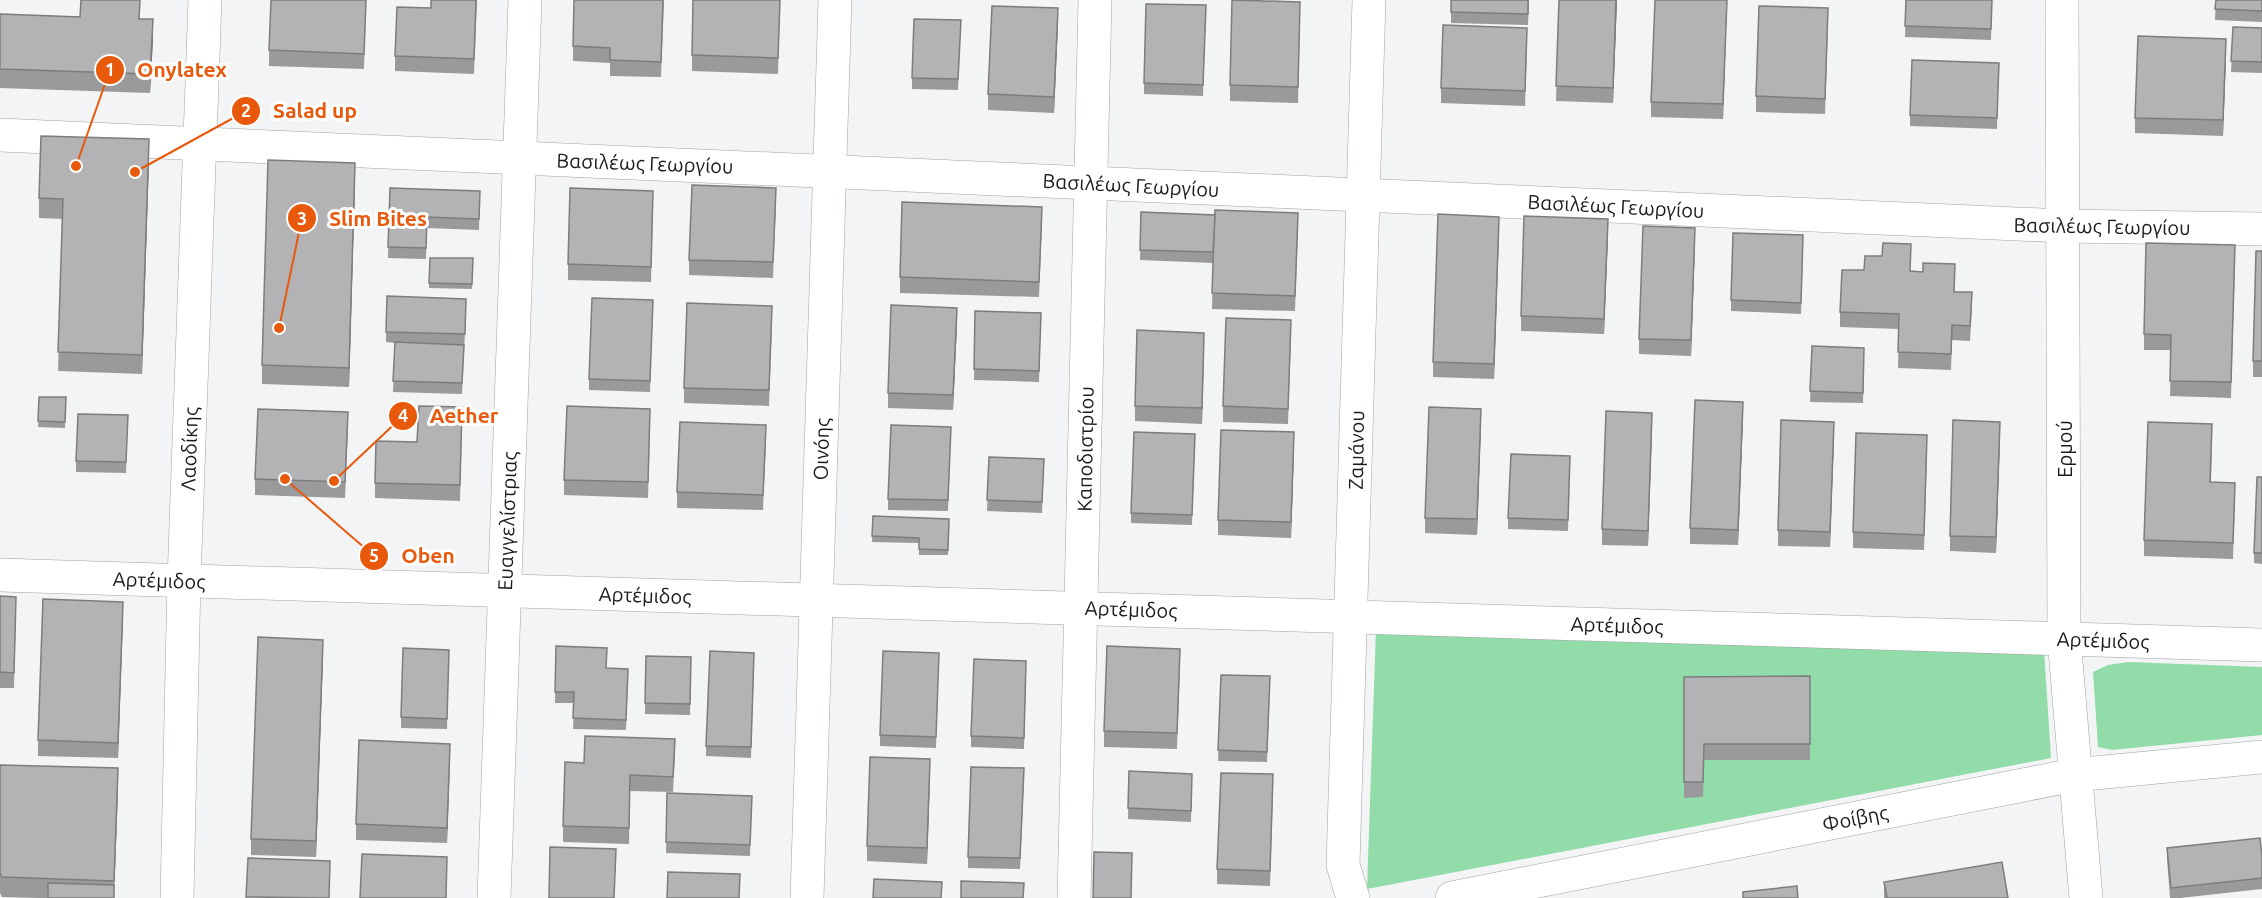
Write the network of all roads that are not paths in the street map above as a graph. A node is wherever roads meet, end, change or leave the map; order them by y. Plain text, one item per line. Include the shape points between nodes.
1 (206, 0) edge
2 (525, 0) edge
3 (835, 0) edge
4 (1095, 0) edge
5 (1368, 0) edge
6 (2062, 0) edge
7 (0, 135) edge
8 (200, 144) junction
9 (520, 158) junction
10 (830, 171) junction
11 (1090, 183) junction
12 (1361, 195) junction
13 (2064, 226) junction
14 (2262, 229) edge
15 (0, 574) edge
16 (184, 580) junction
17 (504, 590) junction
18 (816, 600) junction
19 (1082, 608) junction
20 (1352, 617) junction
21 (2064, 638) junction
22 (2262, 645) edge
23 (2262, 757) edge
24 (2074, 775) junction
25 (177, 898) edge
26 (494, 898) edge
27 (807, 898) edge
28 (1074, 898) edge
29 (1353, 898) edge
30 (1452, 898) edge
31 (2086, 898) edge

1 - 8 street, Λαοδίκης
2 - 9 street, Ευαγγελίστριας
3 - 10 street, Οινόης
4 - 11 street, Καποδιστρίου
5 - 12 street, Ζαμάνου
6 - 13 street, Ερμού
7 - 8 street, Βασιλέως Γεωργίου
8 - 9 street, Βασιλέως Γεωργίου
8 - 16 street, Λαοδίκης
9 - 10 street, Βασιλέως Γεωργίου
9 - 17 street, Ευαγγελίστριας
10 - 11 street, Βασιλέως Γεωργίου
10 - 18 street, Οινόης
11 - 12 street, Βασιλέως Γεωργίου
11 - 19 street, Καποδιστρίου
12 - 13 street, Βασιλέως Γεωργίου
12 - 20 street, Ζαμάνου
13 - 14 street, Βασιλέως Γεωργίου
13 - 21 street, Ερμού
15 - 16 street, Αρτέμιδος
16 - 17 street, Αρτέμιδος
16 - 25 street, Λαοδίκης
17 - 18 street, Αρτέμιδος
17 - 26 street, Ευαγγελίστριας
18 - 19 street, Αρτέμιδος
18 - 27 street, Οινόης
19 - 20 street, Αρτέμιδος
19 - 28 street, Καποδιστρίου
20 - 21 street, Αρτέμιδος
20 - 29 street, Ζαμάνου via 1343,865
21 - 22 street, Αρτέμιδος
21 - 24 street, Ερμού
23 - 24 street, Φοίβης
24 - 30 street, Φοίβης
24 - 31 street, Ερμού

